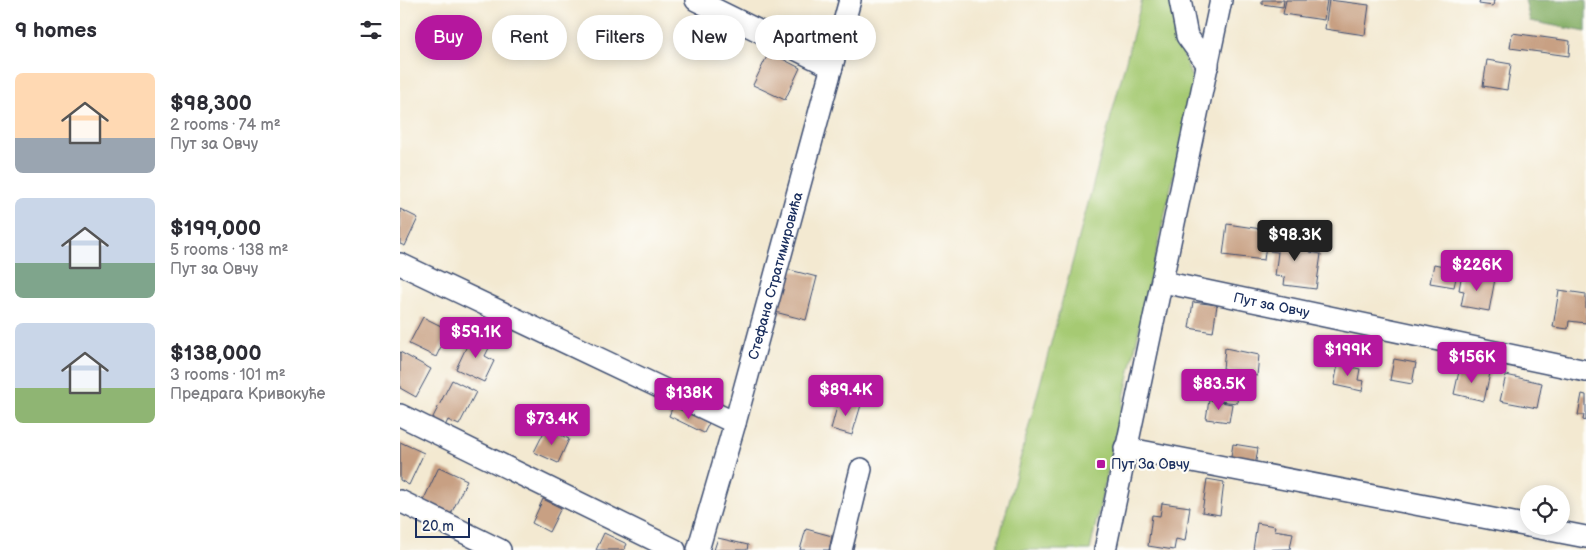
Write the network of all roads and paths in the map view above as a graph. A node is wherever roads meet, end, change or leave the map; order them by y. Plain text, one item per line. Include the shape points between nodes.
1 (696, 0) edge
2 (850, 0) edge
3 (1180, 0) edge
4 (1221, 0) edge
5 (1208, 66) junction
6 (832, 68) junction
7 (400, 264) edge
8 (1162, 282) junction
9 (1586, 371) edge
10 (400, 415) edge
11 (735, 423) junction
12 (1124, 448) junction
13 (861, 469) dead end
14 (400, 501) edge
15 (1520, 524) edge
16 (1570, 534) edge
17 (1586, 537) edge
18 (500, 550) edge
19 (675, 550) edge
20 (698, 550) edge
21 (841, 550) edge
22 (1105, 550) edge

1 - 6 street
2 - 6 street, Стефана Стратимировића
3 - 5 street via 1187,36
4 - 5 street
5 - 8 street
6 - 11 street, Стефана Стратимировића
7 - 11 street
8 - 9 street, Пут за Овчу
8 - 12 street
10 - 19 street
11 - 20 street, Стефана Стратимировића
12 - 15 street
12 - 22 street
13 - 21 street
14 - 18 street
16 - 17 street

